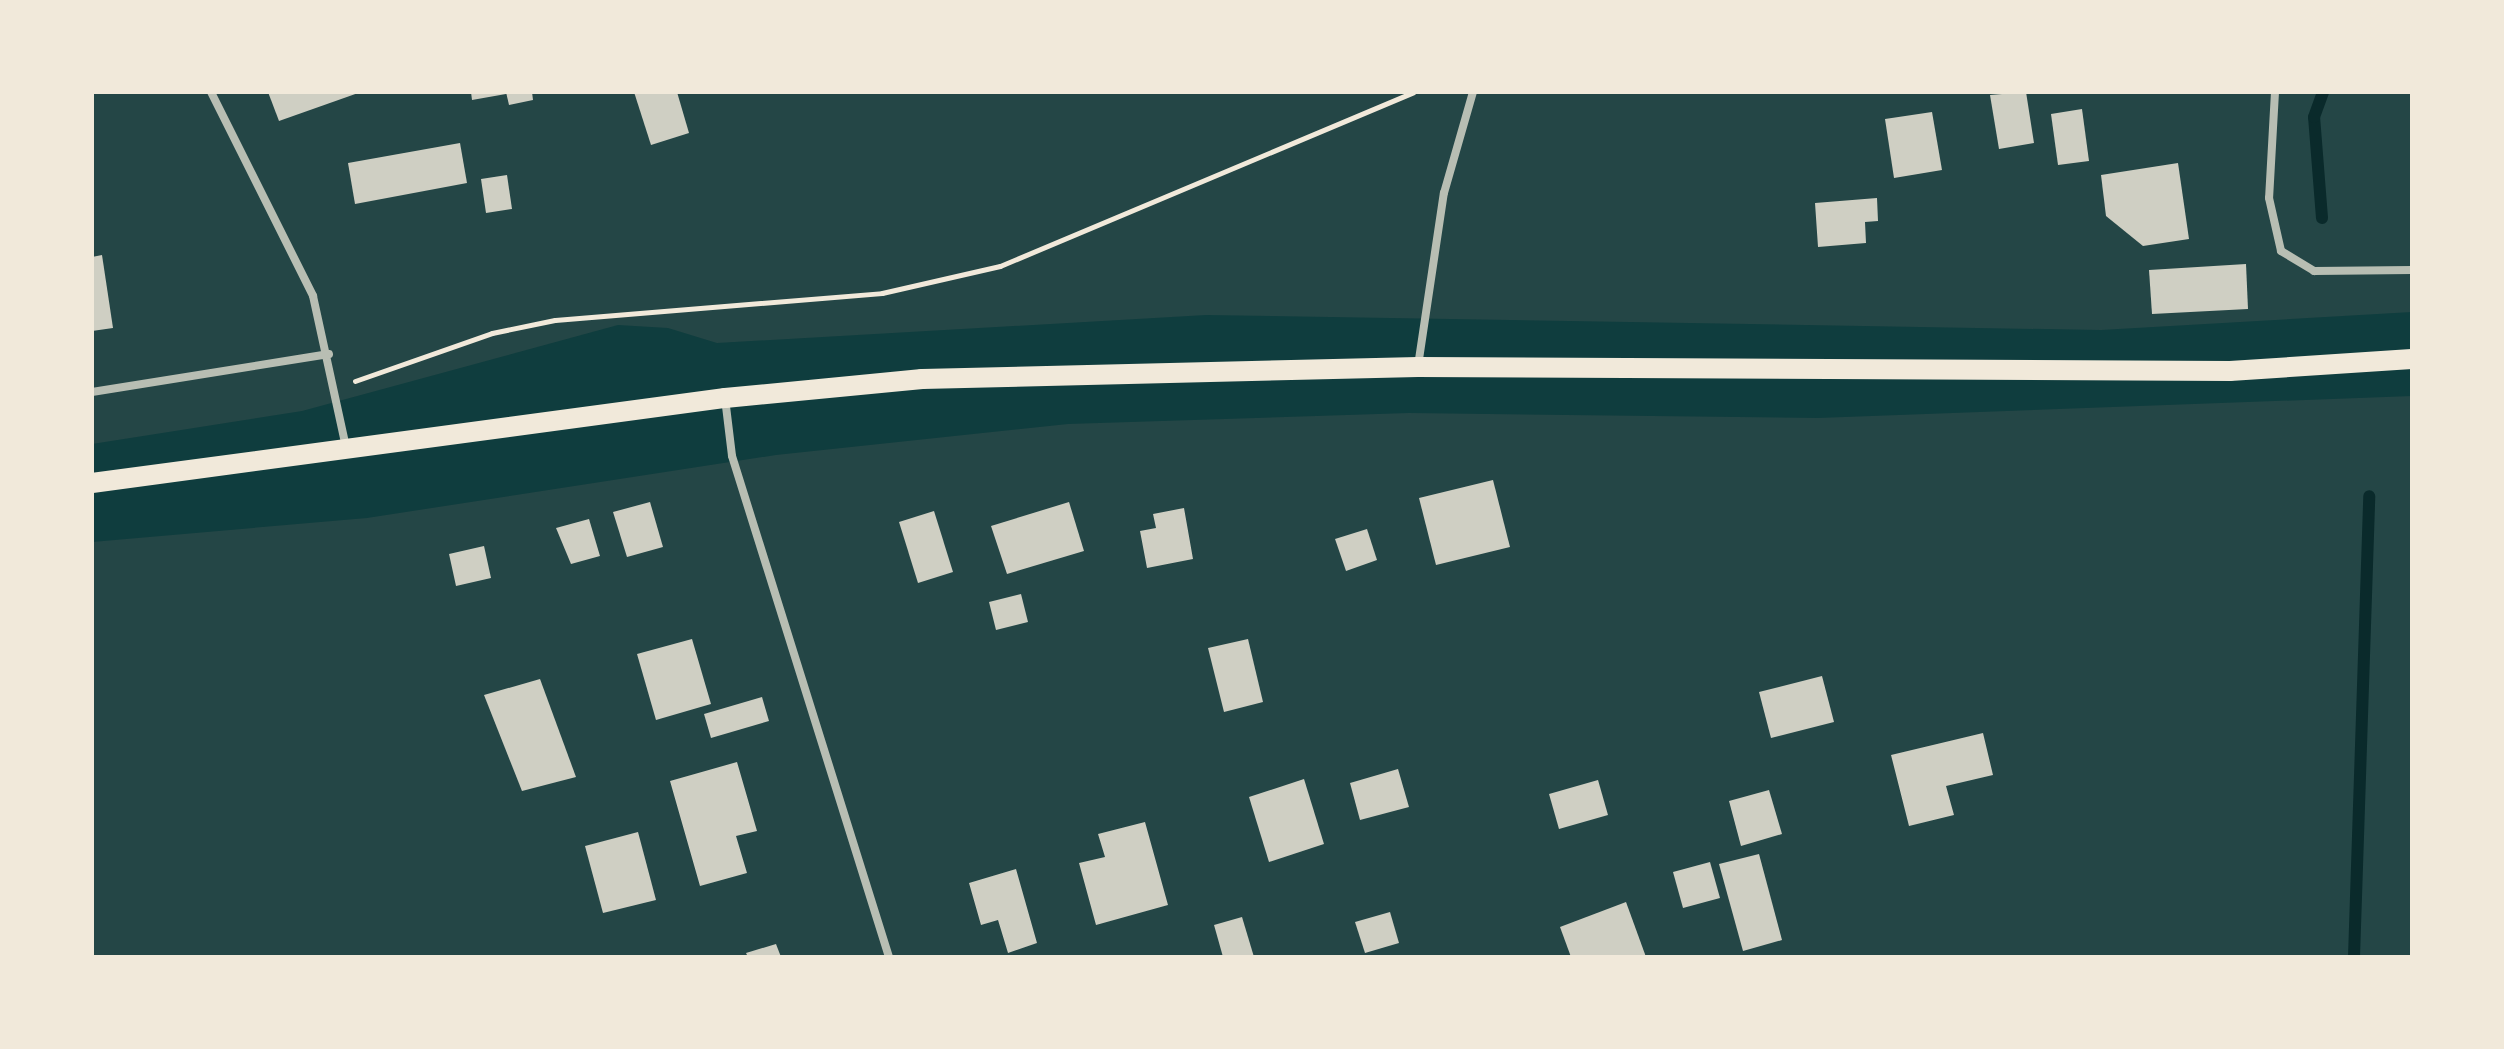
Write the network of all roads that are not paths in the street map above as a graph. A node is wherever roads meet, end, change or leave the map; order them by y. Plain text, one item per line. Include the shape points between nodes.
1 (211, 92) edge
2 (1473, 92) edge
3 (2275, 92) edge
4 (2412, 270) edge
5 (329, 354) junction
6 (2412, 359) edge
7 (1418, 367) junction
8 (92, 392) edge
9 (725, 398) junction
10 (347, 448) junction
11 (92, 483) edge
12 (889, 957) edge

1 - 5 street via 313,296
2 - 7 street via 1444,193
3 - 4 street via 2269,198 2281,251 2314,271
5 - 8 street
5 - 10 street
6 - 7 main road via 2167,371
7 - 9 main road via 1100,371
9 - 10 main road
9 - 12 street via 732,456
10 - 11 main road

